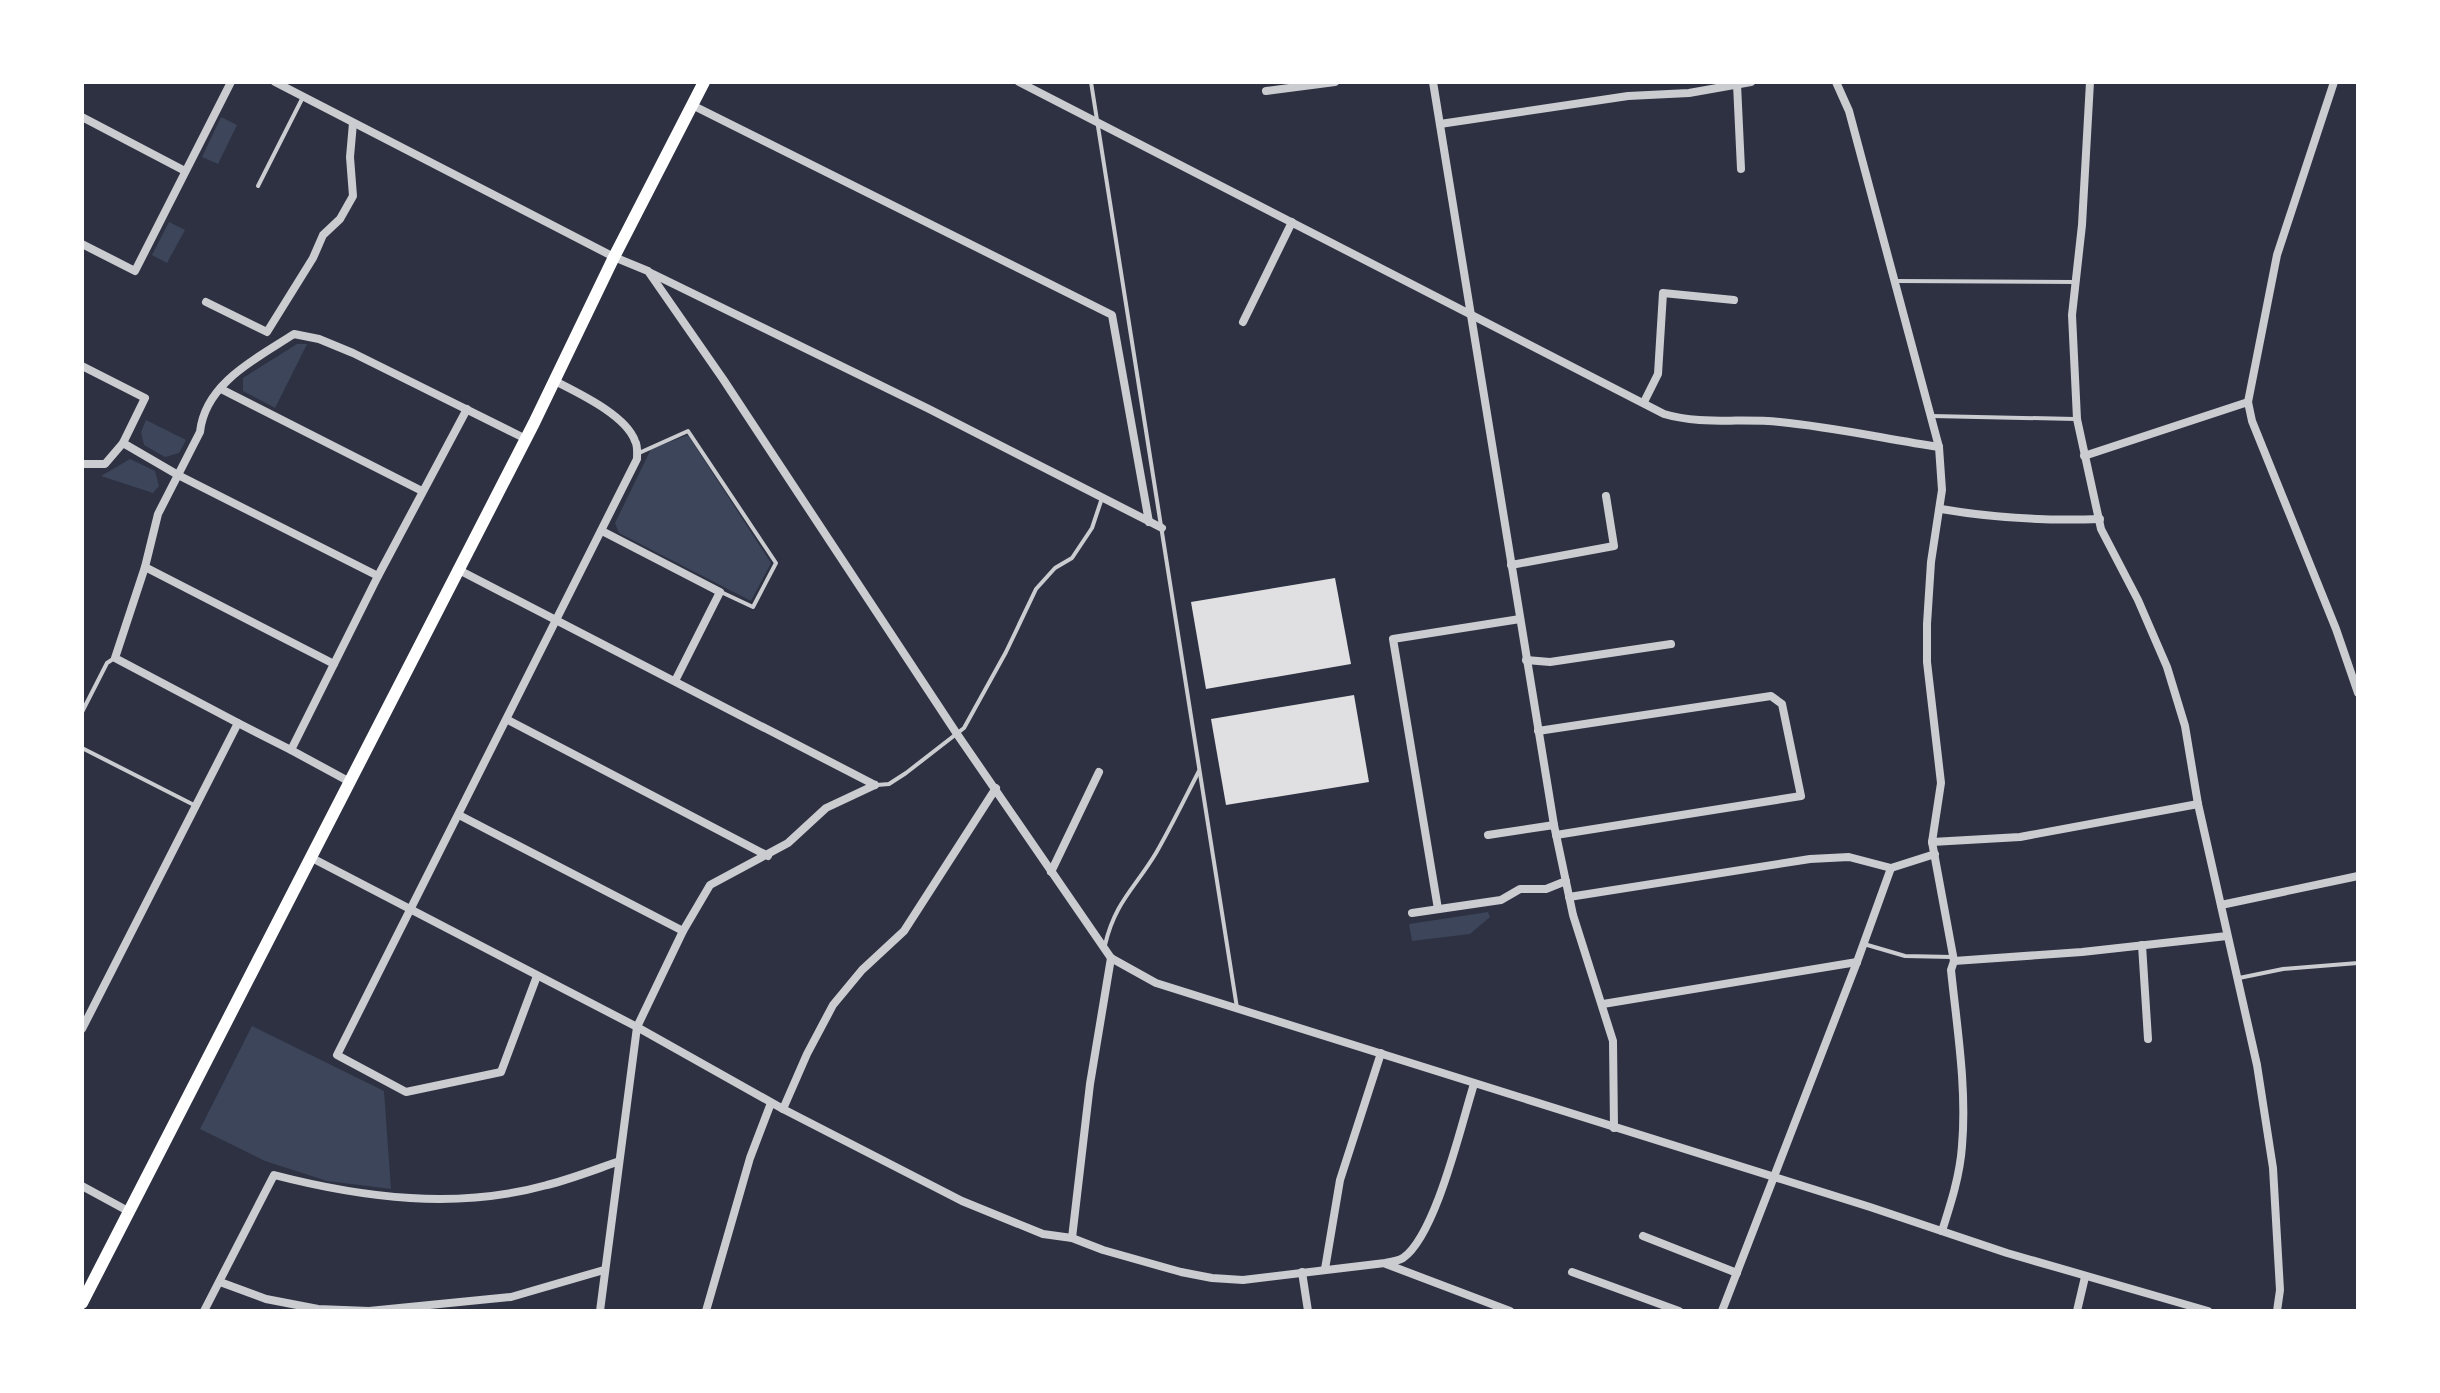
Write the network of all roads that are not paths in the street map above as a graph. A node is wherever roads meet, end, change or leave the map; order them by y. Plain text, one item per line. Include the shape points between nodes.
1 (231, 82) edge
2 (275, 82) edge
3 (704, 82) edge
4 (1019, 82) edge
5 (1091, 82) edge
6 (1335, 82) edge
7 (1433, 82) edge
8 (1751, 82) edge
9 (1836, 82) edge
10 (2090, 82) edge
11 (2334, 82) edge
12 (1737, 84) junction
13 (1266, 91) dead end
14 (303, 97) junction
15 (692, 105) junction
16 (82, 117) edge
17 (1097, 122) junction
18 (353, 123) junction
19 (1440, 124) junction
20 (1741, 169) dead end
21 (185, 171) junction
22 (258, 186) dead end
23 (1292, 222) junction
24 (82, 244) edge
25 (614, 257) junction
26 (648, 271) junction
27 (1894, 281) junction
28 (2075, 282) junction
29 (1734, 300) dead end
30 (206, 302) dead end
31 (1471, 313) junction
32 (1243, 322) dead end
33 (82, 366) edge
34 (555, 381) junction
35 (221, 389) junction
36 (1644, 402) junction
37 (2248, 402) junction
38 (467, 409) junction
39 (1932, 416) junction
40 (2077, 419) junction
41 (524, 438) junction
42 (123, 443) junction
43 (1939, 447) junction
44 (637, 454) junction
45 (2084, 456) junction
46 (82, 464) edge
47 (178, 475) junction
48 (422, 491) junction
49 (1606, 496) dead end
50 (1102, 498) junction
51 (1941, 509) junction
52 (2100, 519) junction
53 (1149, 522) junction
54 (1162, 528) junction
55 (602, 531) junction
56 (1511, 565) junction
57 (145, 567) junction
58 (457, 569) junction
59 (378, 576) junction
60 (720, 592) junction
61 (557, 619) junction
62 (1520, 619) junction
63 (1671, 644) dead end
64 (115, 658) junction
65 (1526, 660) junction
66 (334, 664) junction
67 (675, 681) junction
68 (2358, 693) edge
69 (82, 712) edge
70 (508, 720) junction
71 (238, 723) junction
72 (1538, 731) junction
73 (957, 734) junction
74 (82, 748) edge
75 (291, 750) junction
76 (1200, 769) junction
77 (1099, 772) dead end
78 (350, 782) junction
79 (875, 785) junction
80 (996, 788) junction
81 (2198, 804) junction
82 (195, 806) junction
83 (459, 815) junction
84 (1555, 830) junction
85 (1488, 835) dead end
86 (1932, 842) junction
87 (1935, 854) junction
88 (768, 856) junction
89 (310, 857) junction
90 (1891, 868) junction
91 (1051, 872) junction
92 (2358, 876) edge
93 (1566, 881) junction
94 (1569, 897) junction
95 (2221, 905) junction
96 (1438, 909) junction
97 (411, 910) junction
98 (1412, 913) dead end
99 (683, 931) junction
100 (2227, 936) junction
101 (1864, 944) junction
102 (2142, 945) junction
103 (1105, 949) junction
104 (1111, 958) junction
105 (1953, 959) junction
106 (1857, 962) junction
107 (2358, 963) edge
108 (537, 976) junction
109 (2237, 978) junction
110 (1603, 1004) junction
111 (1237, 1009) junction
112 (637, 1027) junction
113 (82, 1029) edge
114 (2148, 1039) dead end
115 (1381, 1053) junction
116 (1474, 1084) junction
117 (771, 1103) junction
118 (783, 1109) junction
119 (1614, 1128) junction
120 (617, 1162) junction
121 (1774, 1178) junction
122 (82, 1186) edge
123 (128, 1211) junction
124 (1942, 1231) junction
125 (1643, 1236) dead end
126 (1072, 1238) junction
127 (1385, 1263) junction
128 (1325, 1269) junction
129 (604, 1270) junction
130 (1302, 1272) junction
131 (1572, 1272) dead end
132 (1737, 1273) junction
133 (2085, 1277) junction
134 (220, 1282) junction
135 (82, 1303) edge
136 (204, 1311) edge
137 (600, 1311) edge
138 (706, 1311) edge
139 (1308, 1311) edge
140 (1510, 1311) edge
141 (1679, 1311) edge
142 (1722, 1311) edge
143 (2077, 1311) edge
144 (2208, 1311) edge
145 (2277, 1311) edge

1 - 21 street
2 - 14 street
3 - 15 main road
4 - 17 street
5 - 17 lane
6 - 13 street
7 - 19 street
8 - 12 street
9 - 27 street via 1849,111
10 - 28 street
11 - 37 street via 2277,255
12 - 19 street
12 - 20 street
14 - 18 street
14 - 22 lane
15 - 25 main road
15 - 53 street via 1112,315
16 - 21 street
17 - 23 street
17 - 54 lane
18 - 25 street
18 - 30 street via 353,196 323,235 267,332
19 - 31 street
21 - 24 street via 135,271
23 - 31 street
23 - 32 street
25 - 26 street
25 - 34 main road
26 - 50 street
26 - 73 street
27 - 28 lane
27 - 39 street
28 - 40 street
29 - 36 street via 1663,293 1658,374
31 - 36 street
31 - 56 street
33 - 42 street via 145,398
34 - 41 main road
34 - 44 street via 603,406 632,434
35 - 38 street via 232,374 294,334 353,353
35 - 47 street via 202,418
35 - 48 street
36 - 43 street via 1686,420 1785,422
37 - 45 street
37 - 68 street
38 - 41 street
38 - 48 street
39 - 40 lane
39 - 43 street
40 - 45 street
41 - 58 main road
42 - 46 street via 105,464
42 - 47 street
43 - 51 street
44 - 55 street
44 - 60 lane via 688,431 776,563 753,607
45 - 52 street
47 - 57 street via 158,514
47 - 59 street
48 - 59 street
49 - 56 street via 1614,546
50 - 53 street
50 - 73 lane via 1092,528 1072,558 1036,589
51 - 52 street via 2035,520
51 - 86 street via 1927,624 1941,783
52 - 81 street via 2167,667 2185,726
53 - 54 street
54 - 76 lane
55 - 60 street
55 - 61 street
56 - 62 street
57 - 64 street
57 - 66 street
58 - 61 street
58 - 78 main road
59 - 66 street
60 - 67 street
61 - 67 street
61 - 70 street
62 - 65 street
62 - 96 street via 1393,639
63 - 65 street via 1550,662
64 - 69 lane via 107,663
64 - 71 street
65 - 72 street
66 - 75 street
67 - 79 street
70 - 83 street
70 - 88 street
71 - 75 street
71 - 82 street
72 - 84 street
72 - 84 street via 1771,696 1782,704 1801,796
73 - 79 lane via 889,784
73 - 80 street
74 - 82 lane
75 - 78 street
76 - 103 lane via 1155,855 1123,897
76 - 111 lane
77 - 91 street
78 - 89 main road
79 - 88 street via 826,808
80 - 91 street
80 - 118 street via 904,931 833,1005
81 - 86 street via 2020,837
81 - 95 street
82 - 113 street
83 - 97 street
83 - 99 street
84 - 85 street
84 - 93 street
86 - 87 street
87 - 90 street
87 - 105 street
88 - 99 street via 710,885
89 - 97 street
89 - 123 main road
90 - 94 street via 1849,857 1810,859
90 - 101 street
91 - 103 street
92 - 95 street
93 - 94 street
93 - 96 street via 1546,889 1520,889 1501,900
94 - 110 street
95 - 100 street
96 - 98 street
97 - 108 street
97 - 108 street via 337,1055 383,1080 406,1092 501,1072
99 - 112 street
100 - 102 street
100 - 109 street
101 - 105 lane via 1905,956
101 - 106 street
102 - 105 street
102 - 114 street
103 - 104 street
104 - 111 street via 1156,983
104 - 126 street
105 - 124 street via 1962,1146
106 - 110 street
106 - 121 street
107 - 109 lane
108 - 112 street
109 - 145 street via 2273,1168
110 - 119 street via 1615,1057
111 - 115 street
112 - 117 street
112 - 120 street
115 - 116 street
115 - 128 street via 1340,1180
116 - 119 street
116 - 127 street via 1433,1214 1418,1243 1402,1259
117 - 118 street
117 - 138 street
118 - 126 street via 962,1201 1043,1234
119 - 121 street
120 - 129 street
120 - 134 street via 546,1186 441,1199 371,1196 274,1175
121 - 124 street
121 - 132 street
122 - 123 street
123 - 135 main road
124 - 133 street
125 - 132 street
126 - 130 street via 1212,1278 1243,1280
127 - 128 street
127 - 140 street
128 - 130 street
129 - 134 street via 511,1297 369,1311 266,1299
129 - 137 street
130 - 139 street
131 - 141 street
132 - 142 street
133 - 143 street
133 - 144 street
134 - 136 street

